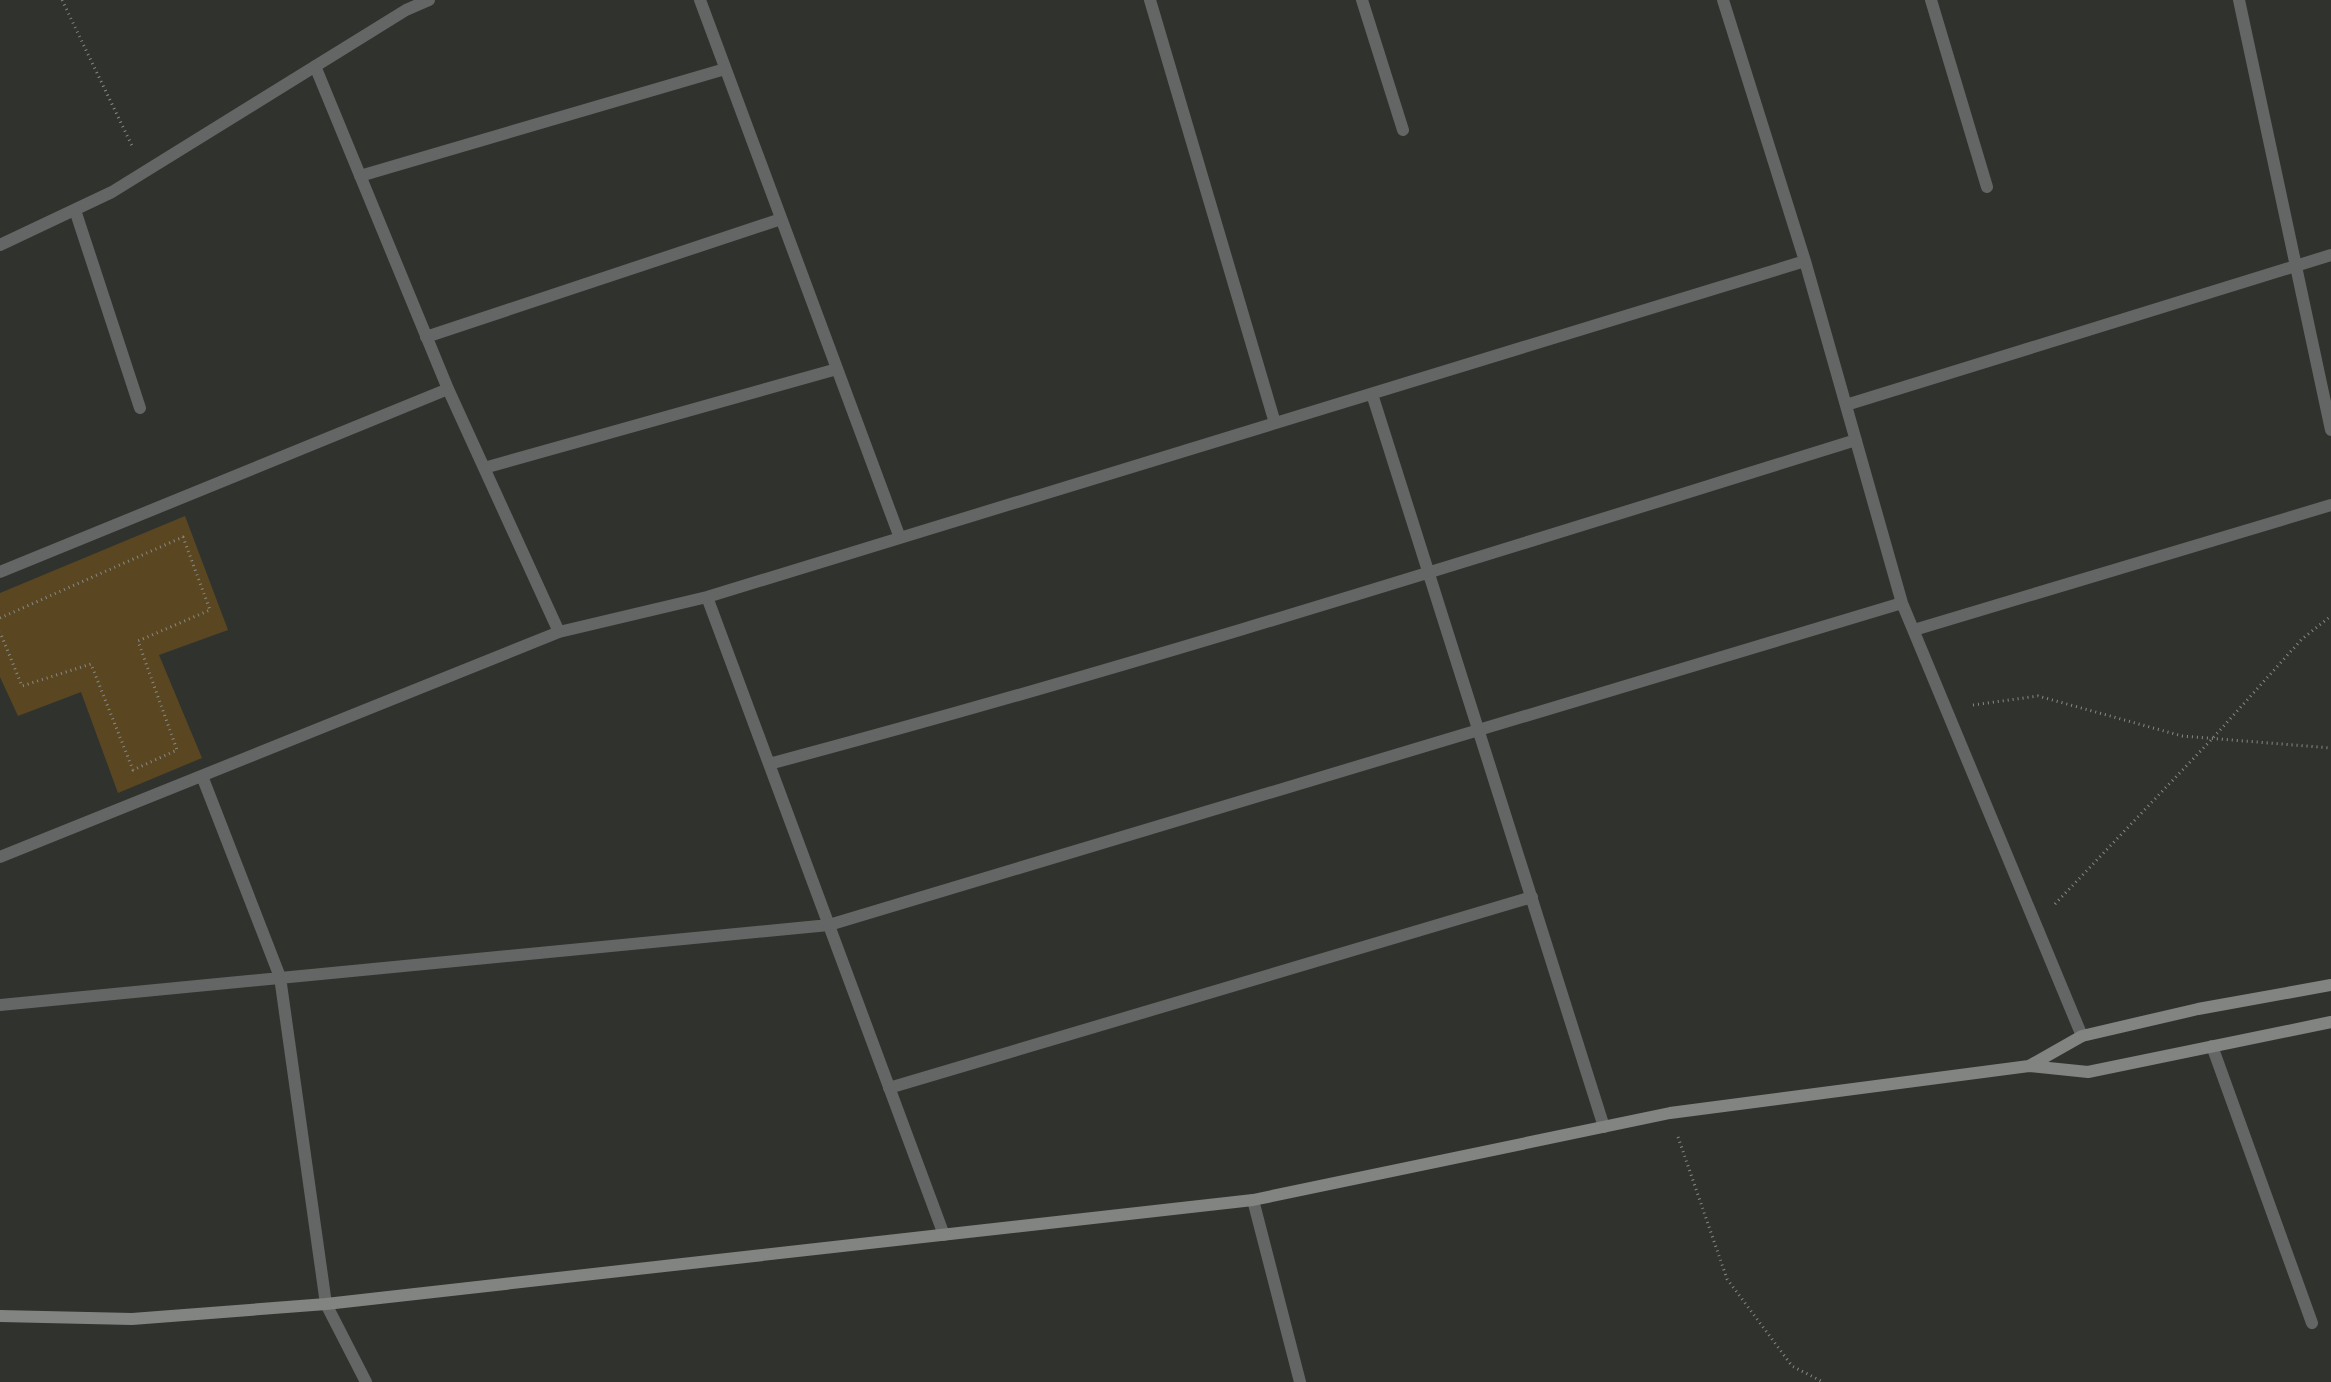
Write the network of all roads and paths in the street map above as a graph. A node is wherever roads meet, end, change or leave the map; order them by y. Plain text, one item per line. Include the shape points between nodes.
1 (62, 0) edge
2 (429, 0) edge
3 (700, 0) edge
4 (1150, 0) edge
5 (1362, 0) edge
6 (1723, 0) edge
7 (1931, 0) edge
8 (2239, 0) edge
9 (315, 66) junction
10 (726, 69) junction
11 (1402, 130) dead end
12 (145, 172) junction
13 (360, 176) junction
14 (1987, 187) dead end
15 (75, 210) junction
16 (781, 219) junction
17 (0, 246) edge
18 (2331, 255) edge
19 (1805, 261) junction
20 (2296, 265) junction
21 (426, 337) junction
22 (837, 369) junction
23 (448, 389) junction
24 (1372, 394) junction
25 (1846, 404) junction
26 (140, 408) dead end
27 (1275, 423) junction
28 (2331, 430) edge
29 (1856, 440) junction
30 (484, 468) junction
31 (2331, 505) edge
32 (900, 538) junction
33 (0, 572) edge
34 (1429, 572) junction
35 (707, 597) junction
36 (1902, 603) junction
37 (2331, 616) edge
38 (0, 618) edge
39 (1914, 630) junction
40 (0, 632) edge
41 (559, 632) junction
42 (1947, 709) junction
43 (1479, 730) junction
44 (2212, 739) junction
45 (2331, 748) edge
46 (769, 764) junction
47 (202, 776) junction
48 (0, 857) edge
49 (1532, 897) junction
50 (829, 925) junction
51 (2036, 925) junction
52 (280, 978) junction
53 (2331, 986) edge
54 (0, 1005) edge
55 (2331, 1022) edge
56 (2082, 1036) junction
57 (2212, 1046) junction
58 (2029, 1066) junction
59 (889, 1088) junction
60 (1670, 1113) junction
61 (1604, 1127) junction
62 (1253, 1200) junction
63 (944, 1236) junction
64 (326, 1304) junction
65 (0, 1316) edge
66 (2312, 1323) dead end
67 (366, 1382) edge
68 (1300, 1382) edge
69 (1823, 1382) edge

1 - 12 path
2 - 9 street via 406,10
3 - 10 street
4 - 27 street
5 - 11 street
6 - 19 street
7 - 14 street
8 - 20 street
9 - 12 street
9 - 13 street
10 - 13 street
10 - 16 street
12 - 15 street
13 - 21 street
15 - 17 street
15 - 26 street
16 - 21 street
16 - 22 street
18 - 20 street
19 - 24 street
19 - 25 street
20 - 25 street
20 - 28 street
21 - 23 street
22 - 30 street
22 - 32 street
23 - 30 street
23 - 33 street
24 - 27 street
24 - 34 street
25 - 29 street
27 - 32 street
29 - 34 street
29 - 36 street
30 - 41 street
31 - 39 street
32 - 35 street
34 - 43 street
34 - 46 street via 947,717
35 - 41 street
35 - 46 street
36 - 39 street
36 - 43 street
37 - 44 path via 2302,639
38 - 40 path via 183,537 210,610 138,641 177,750 133,770 91,664 22,686
39 - 42 street
41 - 47 street
42 - 44 path via 2038,696 2182,736
42 - 51 street
43 - 49 street
43 - 50 street
44 - 45 path
44 - 51 path
46 - 50 street
47 - 48 street
47 - 52 street
49 - 59 street
49 - 61 street
50 - 52 street
50 - 59 street
51 - 56 street
52 - 54 street
52 - 64 street
53 - 56 main road via 2198,1009
55 - 57 main road
56 - 58 main road
57 - 58 main road via 2088,1072
57 - 66 street
58 - 60 main road
59 - 63 street
60 - 61 main road
60 - 69 path via 1727,1279 1792,1366
61 - 62 main road
62 - 63 main road
62 - 68 street
63 - 64 main road
64 - 65 main road via 132,1319
64 - 67 street

